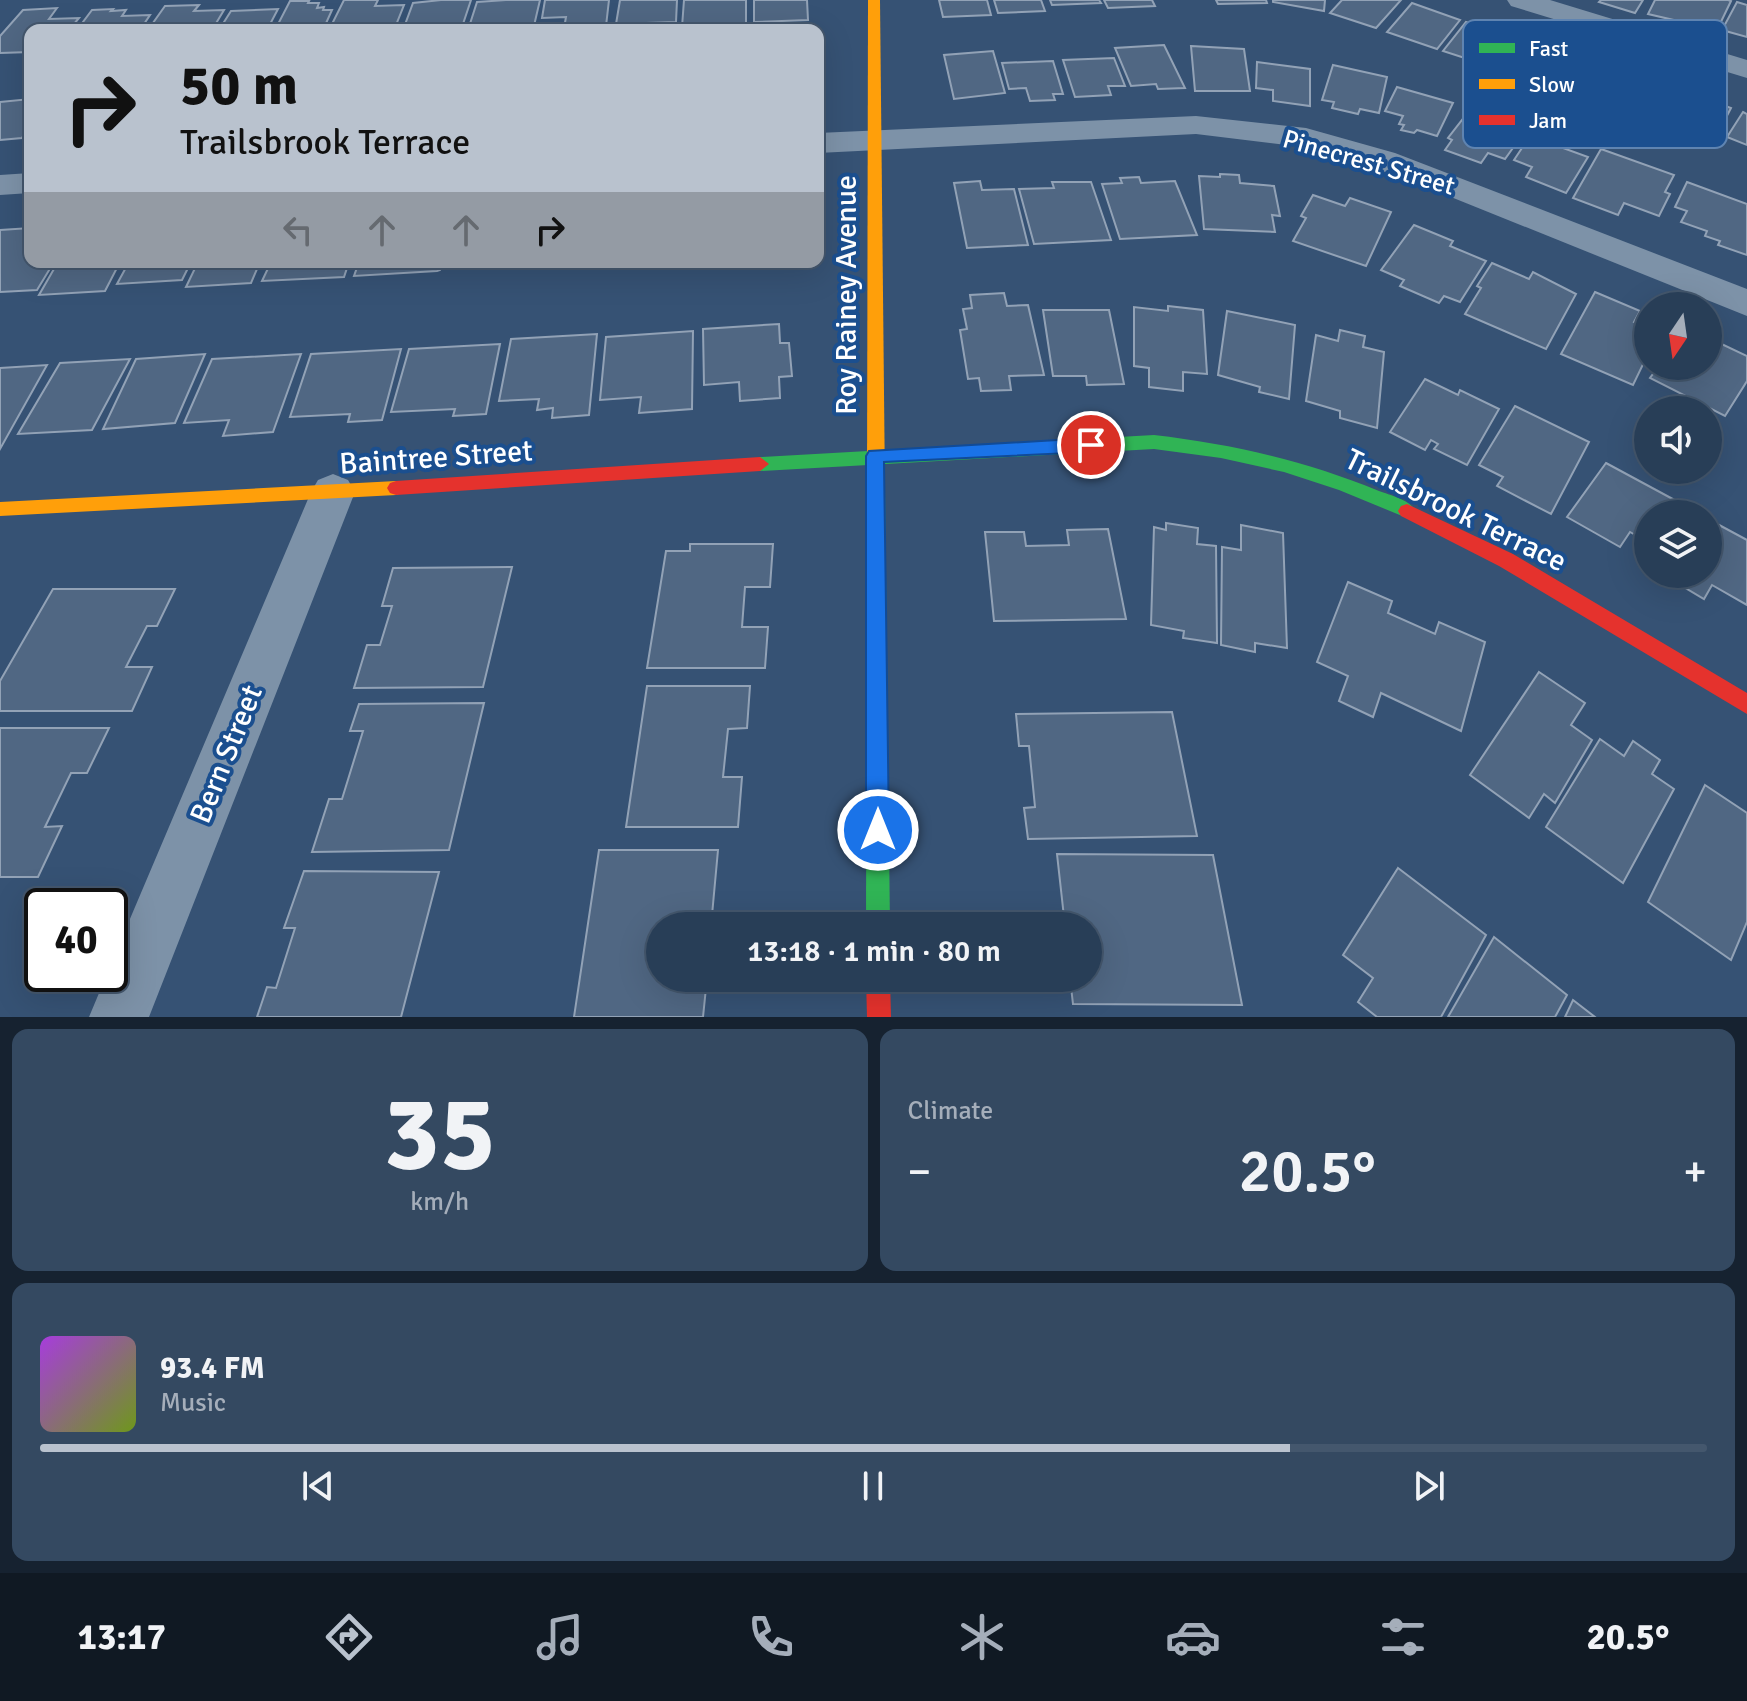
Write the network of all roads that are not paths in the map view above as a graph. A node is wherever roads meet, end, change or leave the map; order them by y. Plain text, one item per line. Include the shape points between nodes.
1 (874, 0) edge
2 (1521, 0) edge
3 (1587, 20) edge
4 (1727, 63) edge
5 (1747, 69) edge
6 (874, 141) junction
7 (824, 143) edge
8 (24, 183) edge
9 (0, 185) edge
10 (1747, 303) edge
11 (875, 456) junction
12 (333, 492) junction
13 (0, 509) edge
14 (1747, 704) edge
15 (878, 912) edge
16 (878, 992) edge
17 (119, 1017) edge
18 (879, 1017) edge

1 - 6 street, Roy Rainey Avenue
2 - 3 street
4 - 5 street
6 - 7 street, Pinecrest Street
6 - 10 street, Pinecrest Street via 1196,125 1306,138 1453,186
6 - 11 street, Roy Rainey Avenue
8 - 9 street
11 - 12 street, Baintree Street
11 - 14 street, Trailsbrook Terrace via 1154,442 1206,447 1306,469 1352,485 1506,560
11 - 15 street, Roy Rainey Avenue
12 - 13 street, Baintree Street
12 - 17 street, Bern Street
16 - 18 street

